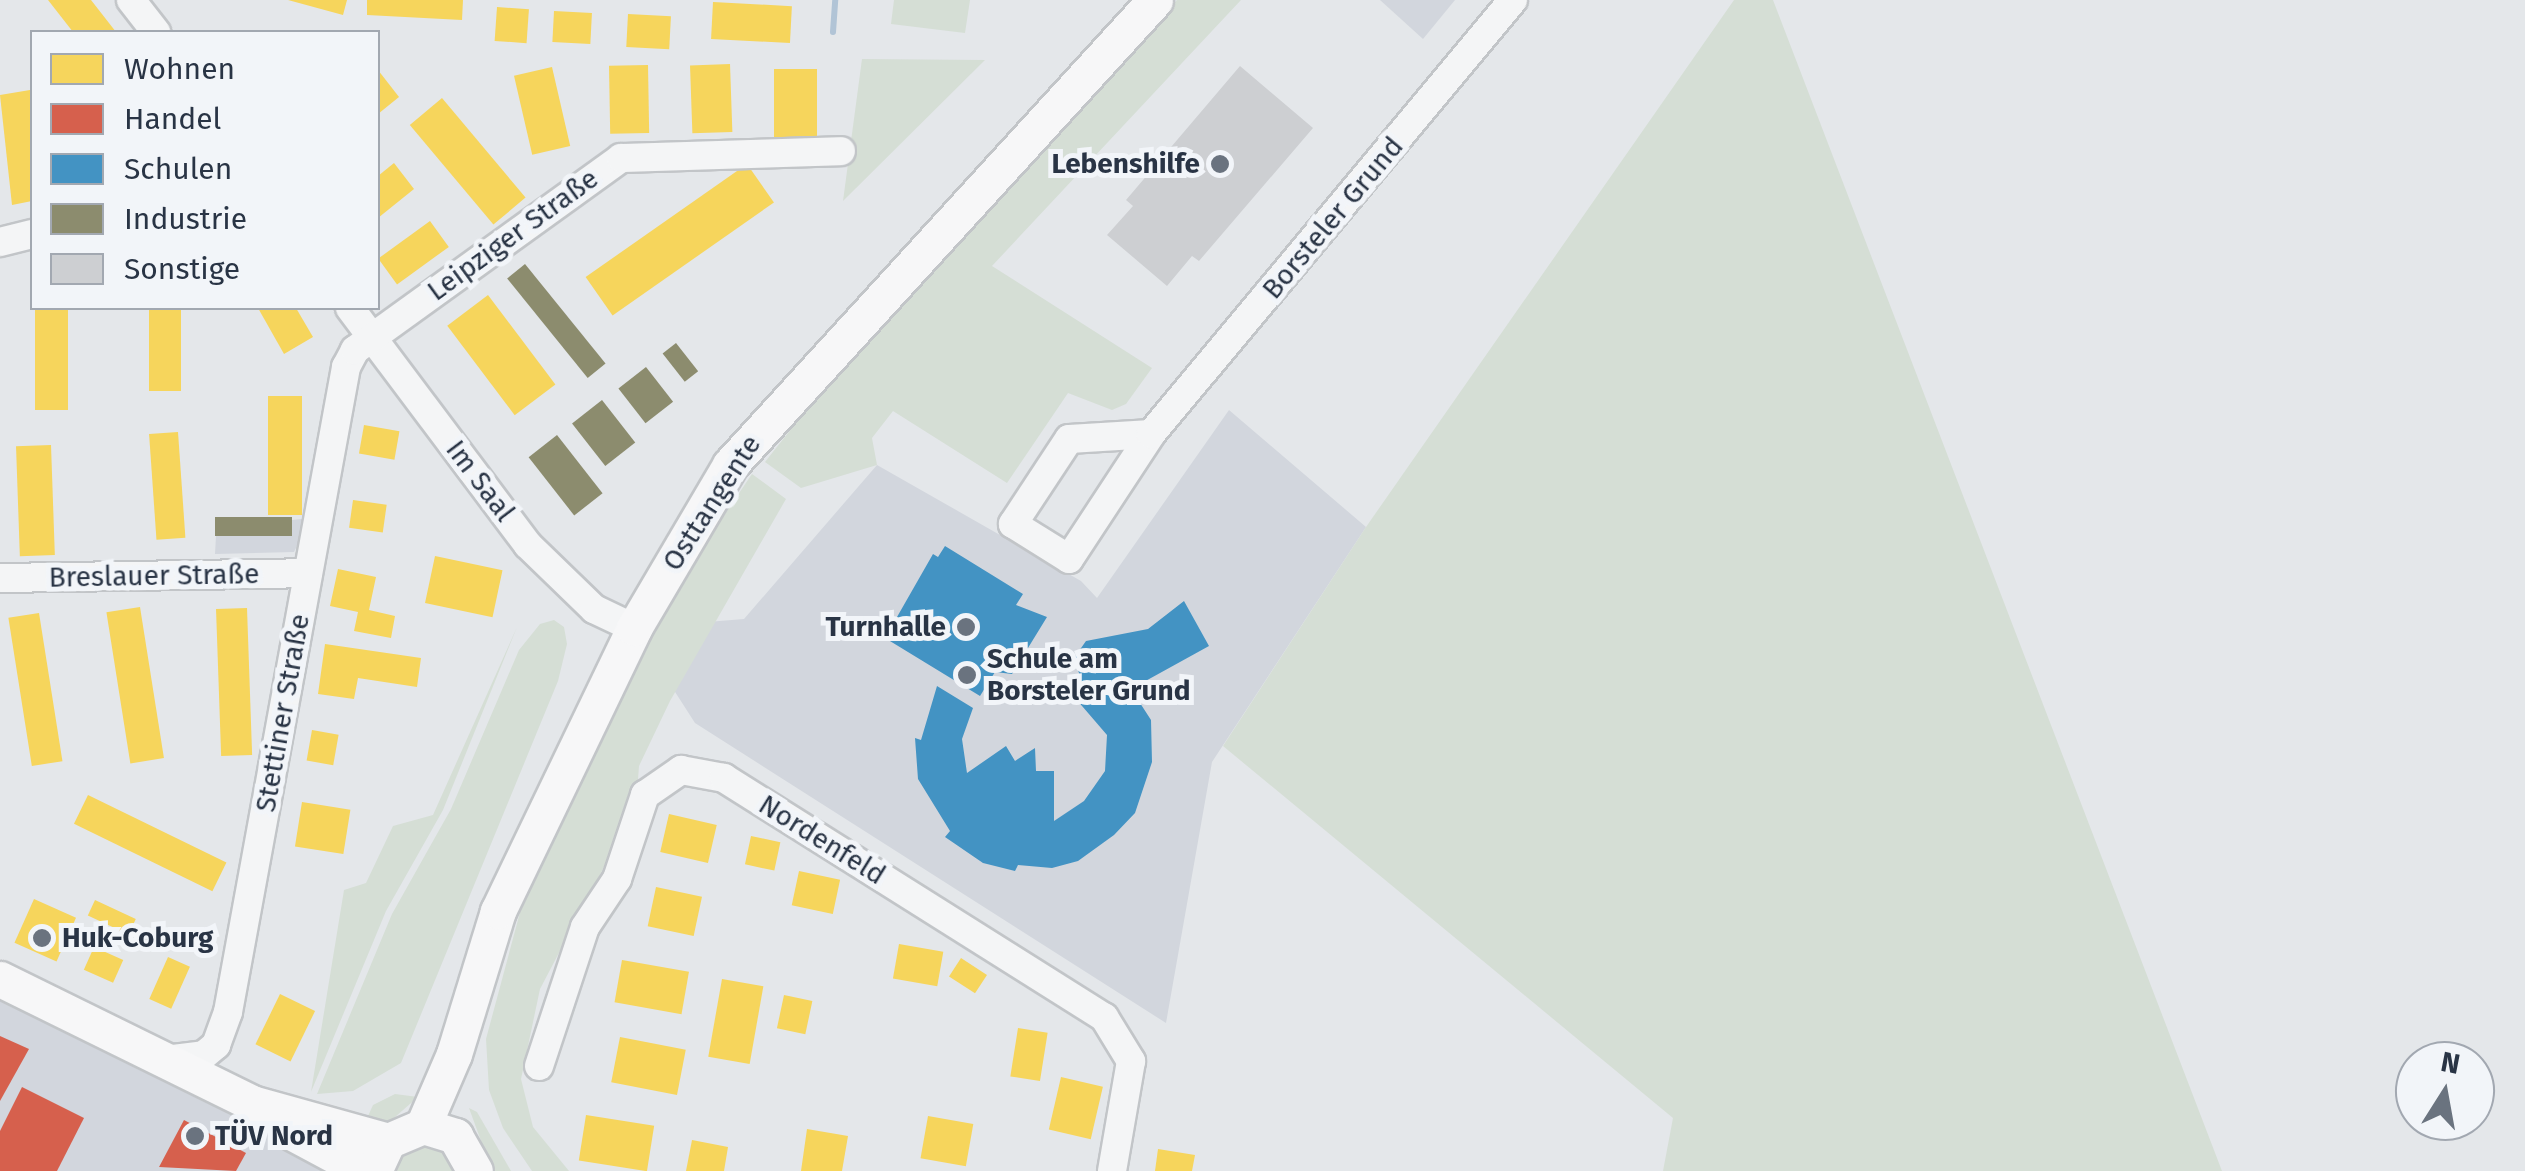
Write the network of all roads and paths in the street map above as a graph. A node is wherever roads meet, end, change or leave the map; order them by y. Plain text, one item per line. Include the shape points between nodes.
1 (132, 0) edge
2 (1155, 0) edge
3 (1513, 0) edge
4 (154, 30) edge
5 (841, 151) dead end
6 (30, 234) edge
7 (0, 242) edge
8 (352, 310) edge
9 (372, 336) junction
10 (1151, 434) junction
11 (308, 573) junction
12 (0, 578) edge
13 (634, 628) junction
14 (0, 979) edge
15 (165, 1060) junction
16 (539, 1066) dead end
17 (252, 1103) junction
18 (439, 1131) junction
19 (381, 1156) edge
20 (364, 1171) edge
21 (475, 1171) edge
22 (1112, 1171) edge

1 - 4 street
2 - 13 main road, Osttangente via 746,444
3 - 10 street, Borsteler Grund
5 - 9 street, Leipziger Straße via 620,158
6 - 7 street
8 - 9 street, Im Saal
9 - 11 street, Stettiner Straße via 346,366
9 - 13 street, Im Saal via 528,545 594,609
10 - 10 street, Borsteler Grund via 1069,559 1013,524 1069,439
11 - 12 street, Breslauer Straße
11 - 15 street, Stettiner Straße via 228,1012 216,1045 204,1056
13 - 18 main road, Osttangente via 498,912 454,1054
14 - 15 main road
15 - 17 main road
16 - 22 street, Nordenfeld via 585,927 617,879 646,795 681,770 724,778 1104,1017 1131,1061
17 - 19 main road
17 - 20 main road via 278,1126
18 - 19 main road
18 - 21 main road

